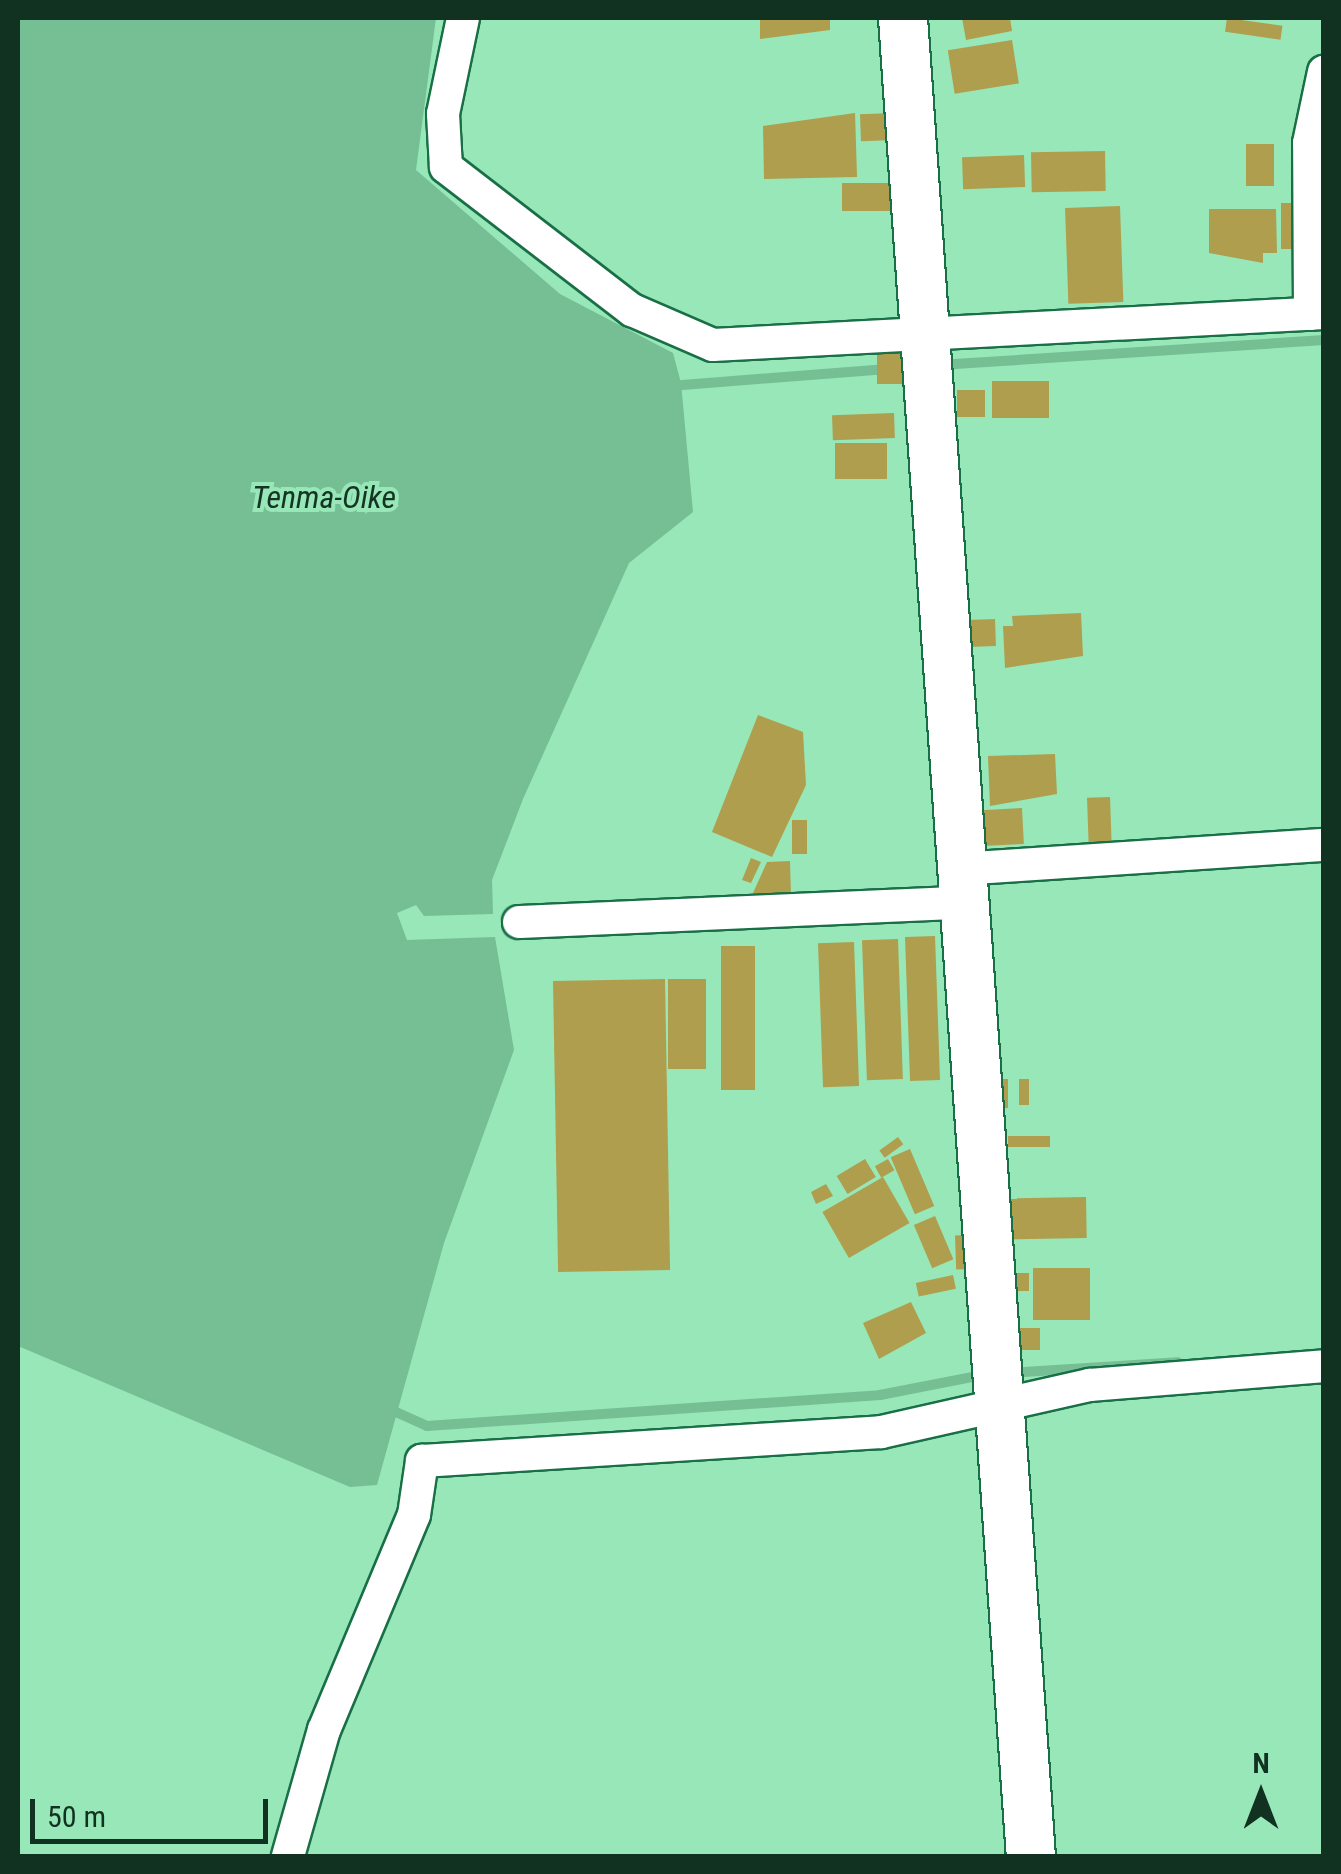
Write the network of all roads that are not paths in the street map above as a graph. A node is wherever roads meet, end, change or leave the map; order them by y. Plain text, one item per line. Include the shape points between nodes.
1 (463, 18) edge
2 (902, 18) edge
3 (1324, 72) edge
4 (1317, 314) edge
5 (925, 340) junction
6 (1324, 845) edge
7 (961, 886) junction
8 (519, 922) dead end
9 (1324, 1366) edge
10 (997, 1402) junction
11 (288, 1856) edge
12 (1031, 1856) edge

1 - 5 street via 443,114 446,167 522,234 632,310 713,345
2 - 5 street
3 - 4 street via 1309,143
4 - 5 street
5 - 7 street
6 - 7 street
7 - 8 street
7 - 10 street
9 - 10 street
10 - 11 street via 881,1432 422,1460 414,1515 324,1730
10 - 12 street

